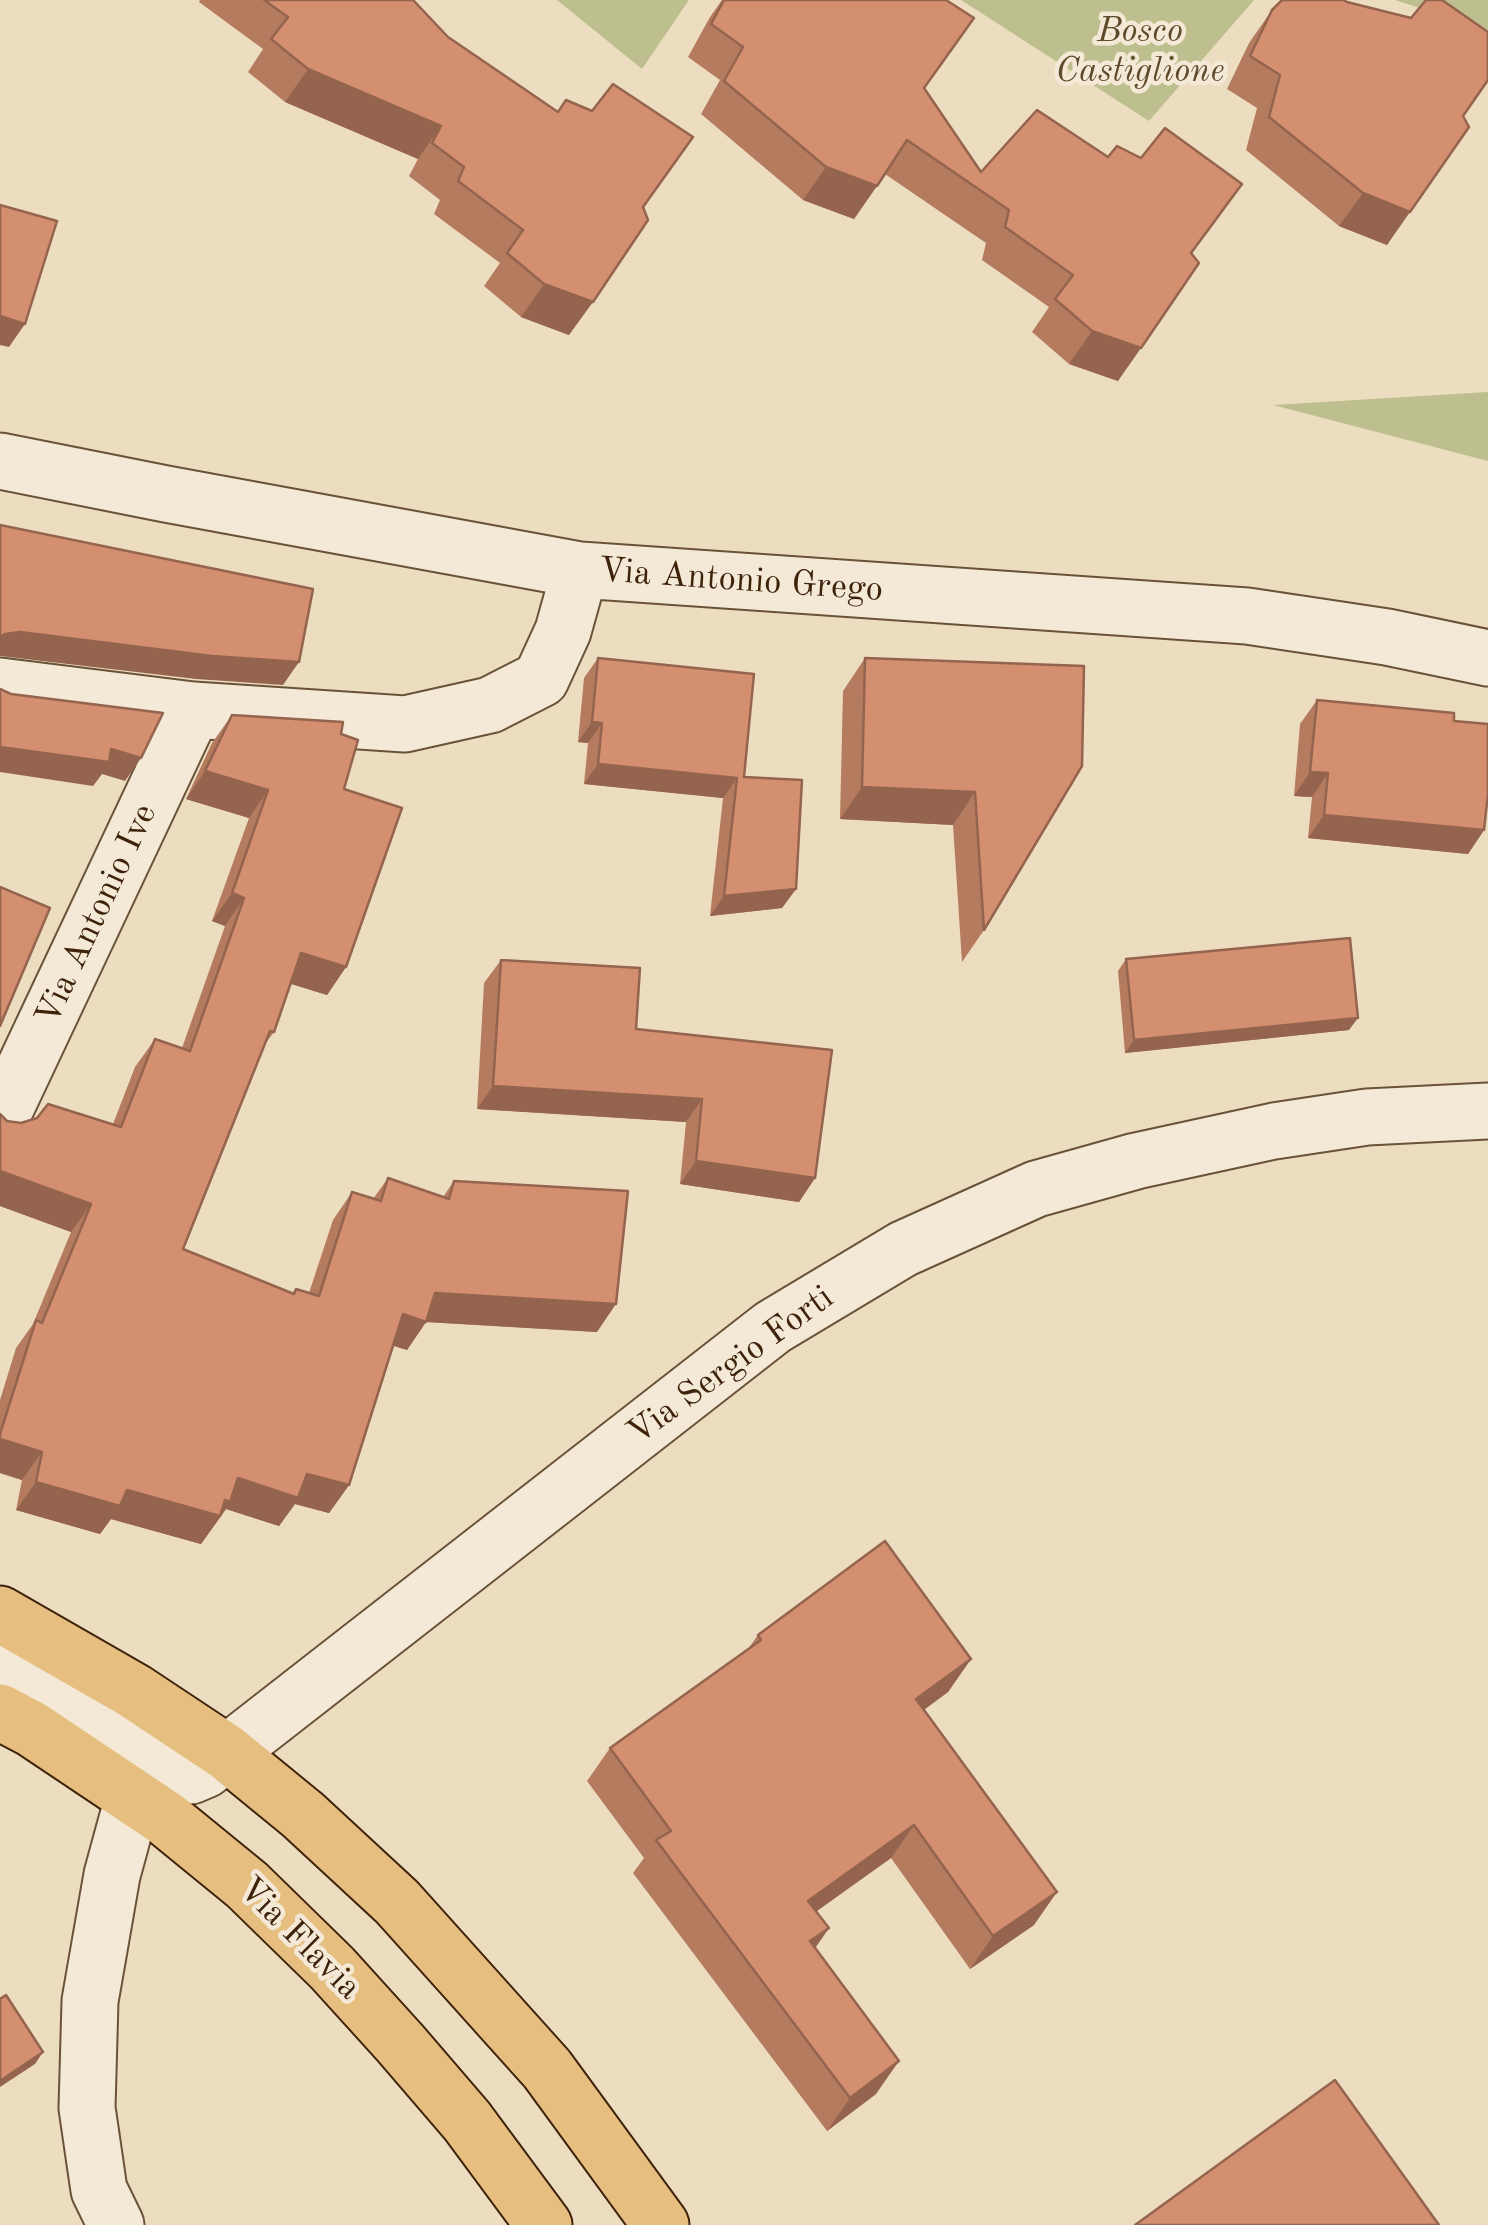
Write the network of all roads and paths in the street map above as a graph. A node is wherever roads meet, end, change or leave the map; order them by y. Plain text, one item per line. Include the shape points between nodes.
1 (0, 461) edge
2 (580, 570) junction
3 (1488, 658) edge
4 (0, 686) edge
5 (193, 710) junction
6 (1488, 1110) edge
7 (0, 1120) edge
8 (0, 1614) edge
9 (0, 1664) edge
10 (0, 1712) edge
11 (226, 1752) junction
12 (133, 1798) junction
13 (116, 2225) edge
14 (544, 2225) edge
15 (661, 2225) edge

1 - 2 street, Via Antonio Grego
2 - 3 street, Via Antonio Grego via 1247,616
2 - 5 street via 541,679 490,704 405,724
4 - 5 street
5 - 7 street, Via Antonio Ive
6 - 11 street, Via Sergio Forti via 1367,1117 1136,1161 1036,1190 903,1249 773,1327
8 - 11 main road
9 - 11 street via 176,1773 191,1776
10 - 12 main road, Via Flavia
11 - 15 main road via 304,1815 436,1944 547,2069
12 - 13 street via 90,2001 87,2108 99,2190
12 - 14 main road, Via Flavia via 248,1885 332,1968 468,2121

